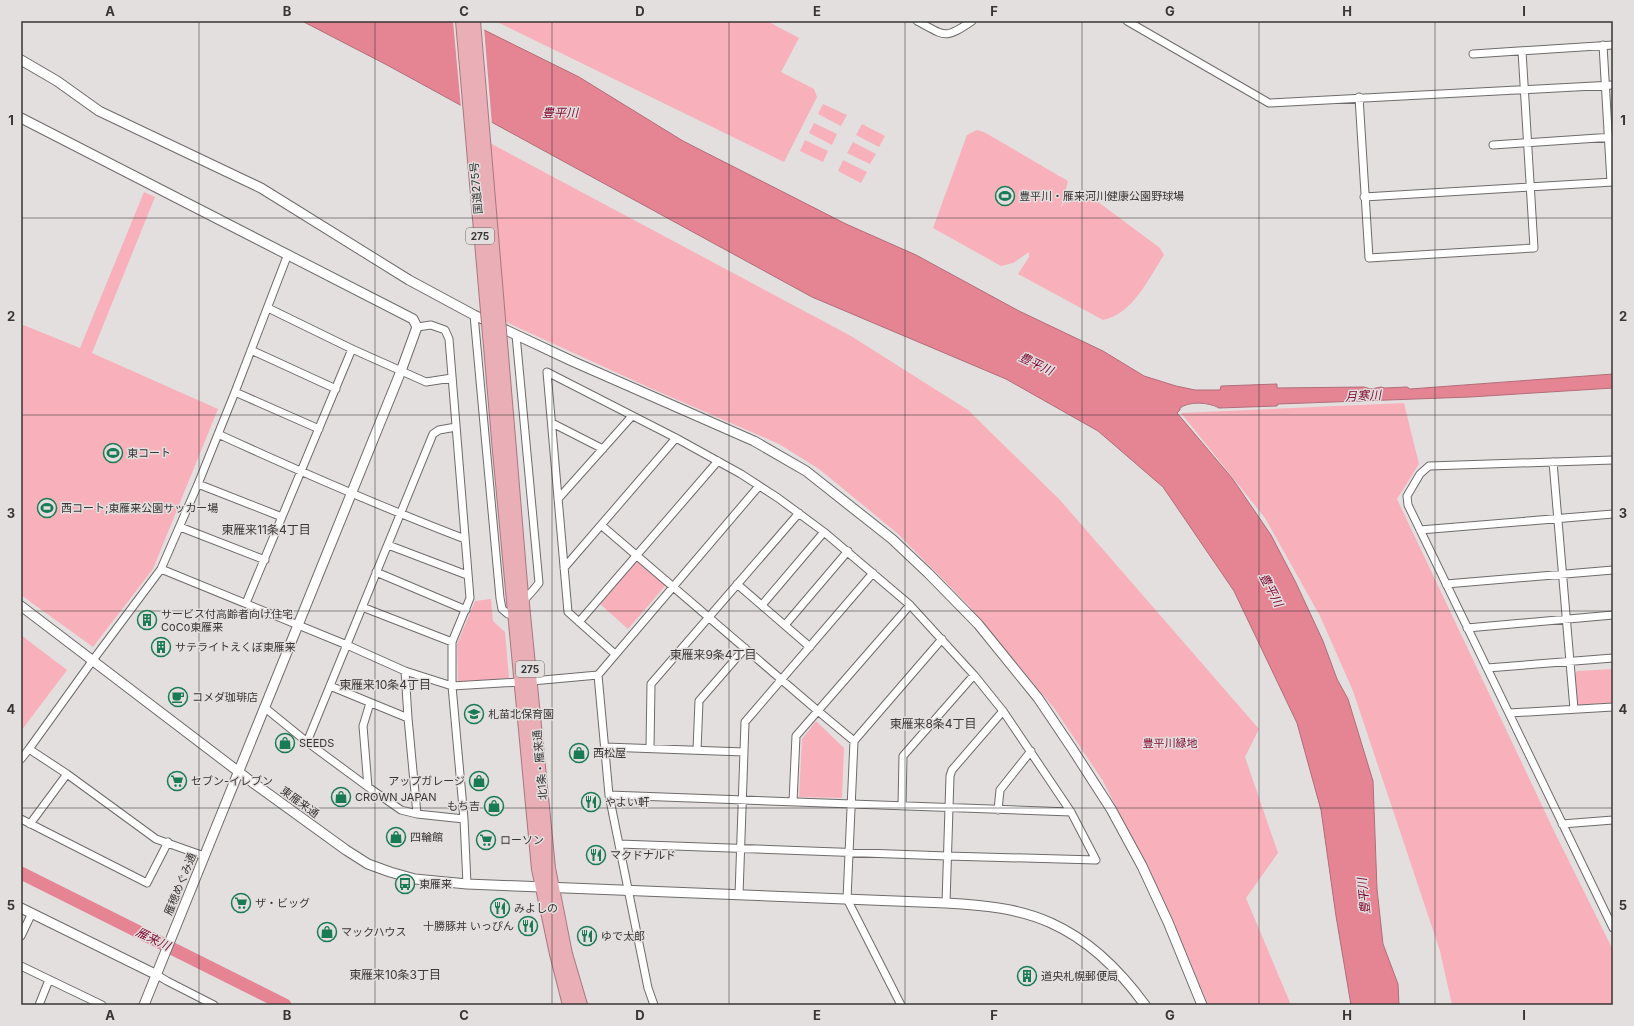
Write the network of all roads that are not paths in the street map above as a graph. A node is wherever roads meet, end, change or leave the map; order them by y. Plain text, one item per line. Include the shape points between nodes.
1 (462, 21) edge
2 (474, 21) edge
3 (917, 21) edge
4 (972, 21) edge
5 (1127, 21) edge
6 (1613, 45) edge
7 (1603, 46) junction
8 (1522, 51) junction
9 (1473, 54) dead end
10 (21, 60) edge
11 (1609, 85) edge
12 (1525, 90) junction
13 (1359, 97) junction
14 (21, 118) edge
15 (1610, 138) edge
16 (1528, 143) junction
17 (1493, 144) dead end
18 (1612, 182) edge
19 (1530, 187) junction
20 (1364, 197) junction
21 (288, 254) junction
22 (268, 308) junction
23 (474, 315) junction
24 (417, 327) junction
25 (516, 335) junction
26 (352, 349) junction
27 (250, 350) junction
28 (401, 371) junction
29 (452, 378) junction
30 (336, 389) junction
31 (235, 392) junction
32 (632, 416) junction
33 (552, 423) junction
34 (456, 427) junction
35 (319, 429) junction
36 (218, 434) junction
37 (676, 438) junction
38 (602, 449) junction
39 (505, 451) junction
40 (1613, 460) edge
41 (718, 461) junction
42 (1553, 462) junction
43 (301, 472) junction
44 (198, 484) junction
45 (759, 486) junction
46 (351, 493) junction
47 (558, 499) junction
48 (799, 513) junction
49 (400, 514) junction
50 (1613, 514) edge
51 (282, 516) junction
52 (1558, 519) junction
53 (602, 525) junction
54 (180, 527) junction
55 (1420, 530) junction
56 (824, 532) junction
57 (465, 539) junction
58 (388, 545) junction
59 (848, 551) junction
60 (636, 555) junction
61 (265, 560) junction
62 (564, 568) junction
63 (162, 569) junction
64 (1613, 570) edge
65 (376, 572) junction
66 (874, 573) junction
67 (1563, 574) junction
68 (467, 575) junction
69 (738, 584) junction
70 (1446, 584) junction
71 (674, 587) junction
72 (523, 600) junction
73 (246, 603) junction
74 (762, 605) junction
75 (910, 605) junction
76 (21, 606) edge
77 (362, 607) junction
78 (466, 610) junction
79 (513, 611) junction
80 (1613, 615) edge
81 (709, 618) junction
82 (1566, 620) junction
83 (579, 622) junction
84 (785, 625) junction
85 (297, 626) junction
86 (1468, 628) junction
87 (942, 639) junction
88 (452, 642) junction
89 (347, 645) junction
90 (810, 647) junction
91 (745, 648) junction
92 (615, 654) junction
93 (1613, 658) edge
94 (93, 660) junction
95 (1569, 662) junction
96 (1487, 668) junction
97 (405, 671) junction
98 (598, 675) junction
99 (974, 675) junction
100 (781, 680) junction
101 (526, 682) junction
102 (330, 686) junction
103 (452, 686) junction
104 (370, 703) junction
105 (264, 707) junction
106 (1613, 707) edge
107 (1574, 709) junction
108 (818, 711) junction
109 (1003, 711) junction
110 (1509, 713) junction
111 (408, 718) junction
112 (854, 741) junction
113 (307, 742) junction
114 (605, 747) junction
115 (650, 748) junction
116 (29, 749) junction
117 (697, 750) junction
118 (1031, 751) junction
119 (744, 752) junction
120 (21, 759) edge
121 (238, 771) junction
122 (67, 774) junction
123 (368, 788) junction
124 (609, 795) junction
125 (742, 800) junction
126 (793, 802) junction
127 (851, 804) junction
128 (902, 806) junction
129 (950, 808) junction
130 (998, 810) junction
131 (1071, 812) junction
132 (417, 814) junction
133 (21, 819) edge
134 (464, 819) junction
135 (1613, 820) edge
136 (30, 824) junction
137 (1562, 824) junction
138 (168, 842) junction
139 (619, 844) junction
140 (740, 849) junction
141 (849, 852) junction
142 (204, 856) junction
143 (947, 856) junction
144 (467, 884) junction
145 (548, 888) junction
146 (628, 891) junction
147 (739, 895) junction
148 (847, 899) junction
149 (946, 903) junction
150 (21, 908) edge
151 (32, 914) junction
152 (1613, 928) edge
153 (21, 936) edge
154 (21, 966) edge
155 (157, 975) junction
156 (49, 980) junction
157 (88, 1002) edge
158 (39, 1005) edge
159 (102, 1005) edge
160 (144, 1005) edge
161 (214, 1005) edge
162 (569, 1005) edge
163 (581, 1005) edge
164 (654, 1005) edge
165 (901, 1005) edge
166 (1145, 1005) edge
167 (1202, 1005) edge

1 - 39 highway, 国道275号 / 275, bridge
2 - 39 highway, 国道275号 / 275, bridge
3 - 4 street via 947,35
5 - 13 street via 1269,103
6 - 7 street
7 - 8 street
7 - 11 street
8 - 9 street
8 - 12 street
10 - 23 street via 57,81 99,111 261,188 409,280
11 - 12 street
11 - 15 street
12 - 13 street
12 - 16 street
13 - 20 street
14 - 21 street
15 - 16 street
15 - 18 street
16 - 17 street
16 - 19 street
18 - 19 street
19 - 20 street
19 - 20 street via 1534,248 1368,258
21 - 22 street
21 - 24 street via 413,319
22 - 26 street
22 - 27 street
23 - 25 street
23 - 79 street via 502,609 508,614
24 - 28 street, 雁穂めぐみ通
24 - 29 street via 431,324 445,330 449,338
25 - 72 street via 539,584
25 - 167 street via 754,441 806,471 892,539 928,573 978,624 1038,698 1111,809 1142,866
26 - 28 street
26 - 30 street
27 - 30 street
27 - 31 street
28 - 29 street via 426,382
28 - 46 street, 雁穂めぐみ通
29 - 34 street
30 - 35 street
31 - 35 street
31 - 36 street
32 - 33 street via 547,372
32 - 37 street
32 - 38 street
33 - 38 street
33 - 47 street
34 - 49 street via 439,430 433,434
34 - 57 street
35 - 43 street
36 - 43 street
36 - 44 street
37 - 41 street
37 - 53 street
38 - 47 street
39 - 72 highway, 北1条・雁来通 / 275
39 - 79 highway, 北1条・雁来通 / 275
40 - 42 street
41 - 45 street
41 - 60 street
42 - 52 street
42 - 55 street via 1429,466 1420,474 1407,496 1408,505
43 - 46 street
43 - 51 street
44 - 51 street
44 - 54 street
45 - 48 street
45 - 71 street
46 - 49 street
46 - 85 street, 雁穂めぐみ通
47 - 62 street
48 - 56 street
48 - 69 street
49 - 57 street
49 - 58 street
50 - 52 street
51 - 61 street
52 - 55 street
52 - 67 street
53 - 60 street
53 - 62 street
54 - 61 street
54 - 63 street
55 - 70 street
56 - 59 street
56 - 74 street
57 - 68 street
58 - 65 street
58 - 68 street
59 - 66 street
59 - 84 street
60 - 71 street
60 - 83 street
61 - 73 street
62 - 83 street via 568,612
63 - 73 street
63 - 94 street
64 - 67 street
65 - 77 street
65 - 78 street
66 - 75 street
66 - 90 street
67 - 70 street
67 - 82 street
68 - 78 street via 470,598
69 - 74 street
69 - 81 street
70 - 86 street
71 - 81 street
71 - 92 street
72 - 79 street
72 - 101 highway, 北1条・雁来通 / 275
73 - 85 street
74 - 84 street
75 - 87 street
75 - 108 street
76 - 94 street, 東雁来通
77 - 88 street
77 - 89 street
78 - 88 street
79 - 101 highway, 北1条・雁来通 / 275
80 - 82 street
81 - 91 street
81 - 115 street via 651,684
82 - 86 street
82 - 95 street
83 - 92 street
84 - 90 street
85 - 89 street
85 - 105 street, 雁穂めぐみ通
86 - 96 street
87 - 99 street
87 - 112 street
88 - 103 street
89 - 97 street
89 - 102 street
90 - 100 street
91 - 100 street
91 - 117 street via 699,702
92 - 98 street
93 - 95 street
94 - 116 street
94 - 121 street, 東雁来通
95 - 96 street
95 - 107 street
96 - 110 street
97 - 103 street
97 - 111 street
98 - 101 street
98 - 114 street
99 - 109 street
99 - 128 street via 903,756
100 - 108 street
100 - 119 street via 745,722
101 - 103 street
101 - 145 highway, 北1条・雁来通 / 275 via 538,870
102 - 104 street
102 - 113 street
103 - 134 street
104 - 111 street
104 - 123 street via 363,726
105 - 113 street
105 - 121 street, 雁穂めぐみ通
106 - 107 street
107 - 110 street
108 - 112 street
108 - 126 street via 796,736
109 - 118 street
109 - 129 street via 952,770
110 - 137 street
111 - 132 street
112 - 127 street
113 - 123 street
114 - 115 street
114 - 124 street
115 - 117 street
116 - 120 street
116 - 122 street
117 - 119 street
118 - 130 street via 1000,790
118 - 131 street
119 - 125 street
121 - 142 street, 雁穂めぐみ通
121 - 144 street, 東雁来通 via 368,864 415,879
122 - 136 street
122 - 138 street via 156,839
123 - 132 street via 401,810
124 - 125 street
124 - 139 street
125 - 126 street
125 - 140 street
126 - 127 street
127 - 128 street
127 - 141 street
128 - 129 street
129 - 130 street
129 - 143 street
130 - 131 street
131 - 143 street via 1096,860
132 - 134 street
133 - 136 street
134 - 144 street
135 - 137 street
136 - 138 street via 147,883
137 - 152 street
138 - 142 street
139 - 140 street
139 - 146 street
140 - 141 street
140 - 147 street
141 - 143 street
141 - 148 street
142 - 155 street, 雁穂めぐみ通
143 - 149 street
144 - 145 street, 東雁来通
145 - 146 street, 東雁来通
145 - 162 highway, 北1条・雁来通 / 275 via 556,954
145 - 163 highway, 北1条・雁来通 / 275
146 - 147 street, 東雁来通
146 - 164 street via 648,988
147 - 148 street, 東雁来通
148 - 149 street, 東雁来通
148 - 165 street
149 - 166 street, 東雁来通 via 998,908 1051,922 1079,939 1104,959
150 - 151 street
151 - 153 street
151 - 155 street
154 - 156 street
155 - 160 street, 雁穂めぐみ通
155 - 161 street
156 - 157 street
156 - 158 street
157 - 159 street

